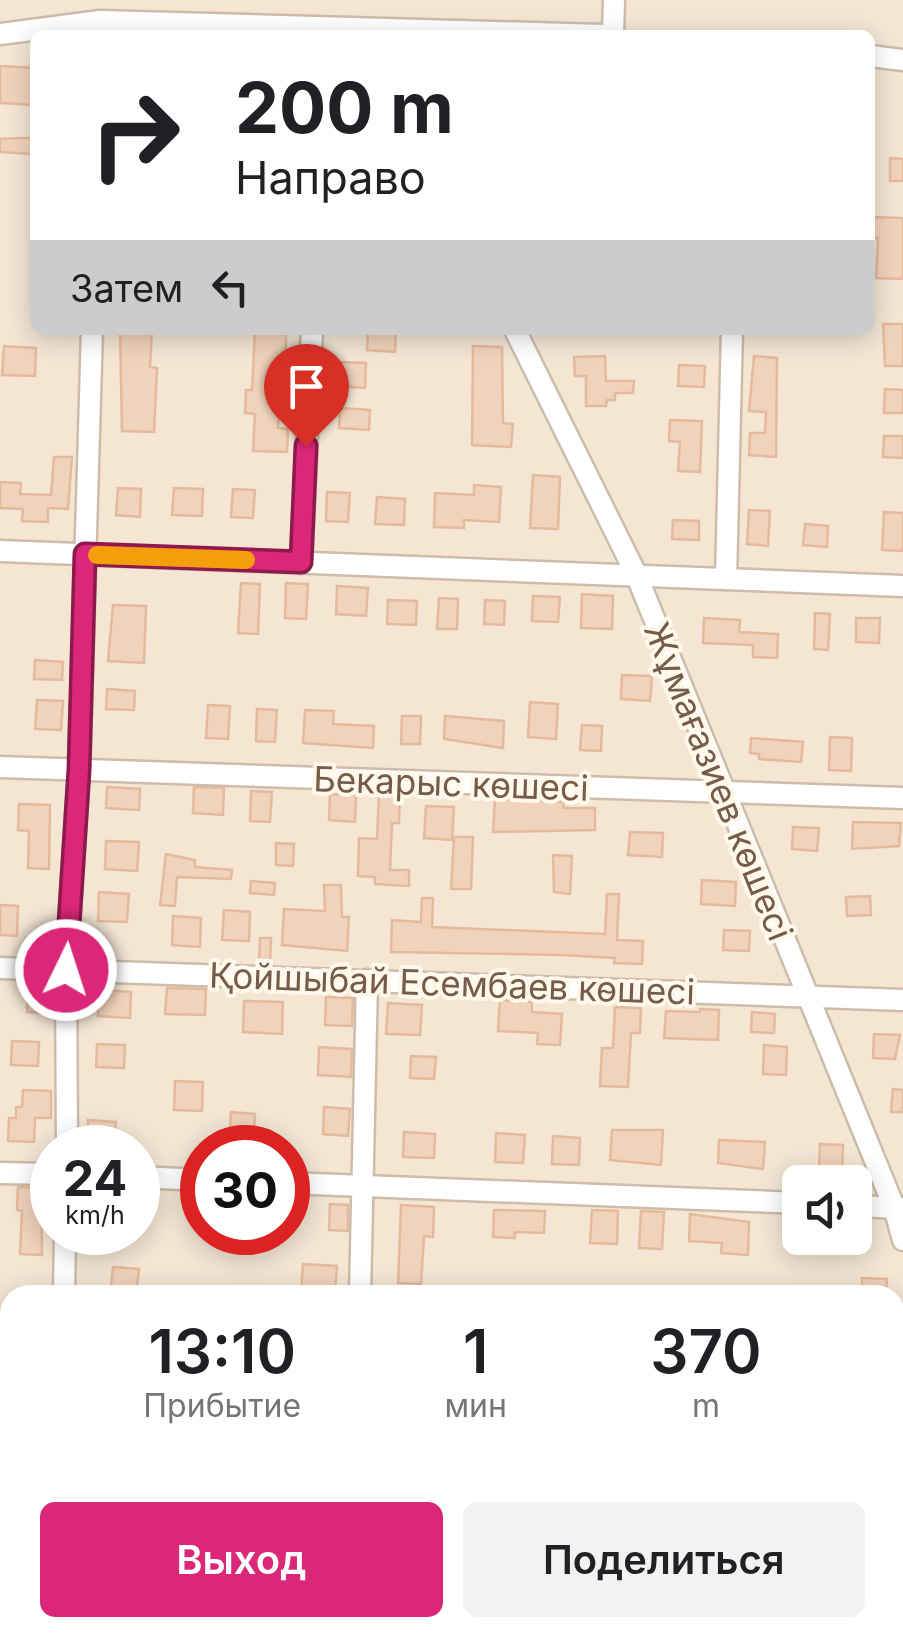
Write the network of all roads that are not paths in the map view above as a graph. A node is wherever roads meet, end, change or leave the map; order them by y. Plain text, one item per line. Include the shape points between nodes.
1 (614, 0) edge
2 (100, 28) edge
3 (67, 30) edge
4 (281, 30) edge
5 (613, 30) edge
6 (30, 32) edge
7 (0, 34) edge
8 (875, 57) edge
9 (903, 60) edge
10 (92, 335) edge
11 (312, 335) edge
12 (517, 335) edge
13 (732, 335) edge
14 (0, 551) edge
15 (85, 554) junction
16 (301, 562) junction
17 (636, 574) junction
18 (726, 579) junction
19 (903, 586) edge
20 (0, 767) edge
21 (79, 770) junction
22 (722, 792) junction
23 (903, 798) edge
24 (0, 968) edge
25 (66, 970) junction
26 (367, 980) junction
27 (805, 995) junction
28 (903, 1000) edge
29 (67, 1125) edge
30 (0, 1173) edge
31 (30, 1174) edge
32 (310, 1184) edge
33 (365, 1186) junction
34 (782, 1203) edge
35 (872, 1206) edge
36 (898, 1207) edge
37 (903, 1240) edge
38 (65, 1255) edge
39 (64, 1285) edge
40 (360, 1285) edge

1 - 5 street
2 - 3 street
2 - 4 street
6 - 7 street
8 - 9 street
10 - 15 street
11 - 16 street
12 - 17 street, Жұмағазиев көшесі
13 - 18 street
14 - 15 street
15 - 16 street
15 - 21 street
16 - 17 street
17 - 18 street
17 - 22 street, Жұмағазиев көшесі
18 - 19 street
20 - 21 street, Бекарыс көшесі
21 - 22 street, Бекарыс көшесі
21 - 25 street
22 - 23 street, Бекарыс көшесі
22 - 27 street, Жұмағазиев көшесі
24 - 25 street, Қойшыбай Есембаев көшесі
25 - 26 street, Қойшыбай Есембаев көшесі
25 - 29 street
26 - 27 street, Қойшыбай Есембаев көшесі
26 - 33 street
27 - 28 street, Қойшыбай Есембаев көшесі
27 - 36 street, Жұмағазиев көшесі
30 - 31 street
32 - 33 street
33 - 34 street
33 - 40 street
35 - 36 street
36 - 37 street, Жұмағазиев көшесі
38 - 39 street

